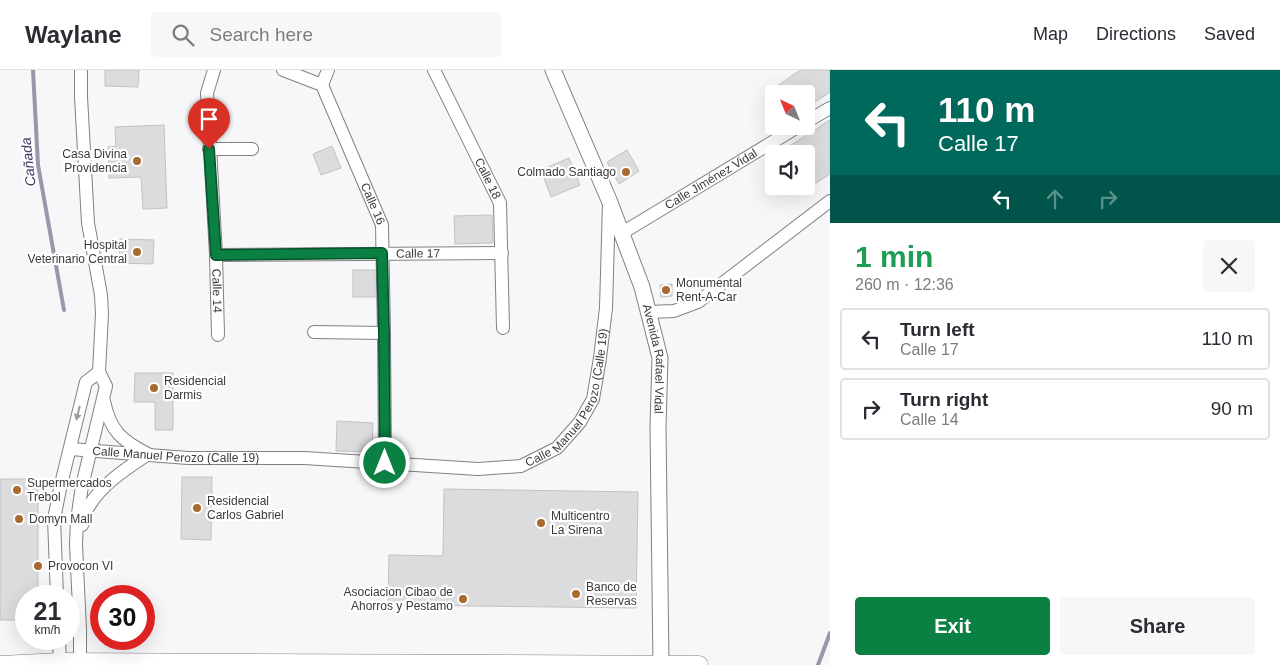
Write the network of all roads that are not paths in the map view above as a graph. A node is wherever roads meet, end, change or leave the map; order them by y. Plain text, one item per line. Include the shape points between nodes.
1 (81, 70) edge
2 (214, 70) edge
3 (282, 70) edge
4 (328, 70) edge
5 (434, 70) edge
6 (553, 70) edge
7 (322, 85) junction
8 (830, 108) edge
9 (815, 117) edge
10 (784, 135) edge
11 (209, 149) junction
12 (252, 149) dead end
13 (609, 200) junction
14 (830, 201) edge
15 (622, 233) junction
16 (382, 253) junction
17 (502, 253) junction
18 (216, 255) junction
19 (648, 312) junction
20 (503, 328) dead end
21 (314, 332) dead end
22 (384, 333) junction
23 (218, 335) dead end
24 (99, 372) junction
25 (103, 398) junction
26 (70, 449) junction
27 (91, 451) junction
28 (148, 454) junction
29 (385, 463) junction
30 (76, 544) junction
31 (57, 585) edge
32 (59, 650) edge
33 (0, 658) edge
34 (60, 664) edge
35 (79, 664) edge
36 (1, 665) edge
37 (661, 665) edge
38 (698, 665) edge

1 - 24 street via 88,223 101,295
2 - 11 street, Calle 14 via 206,93
3 - 7 street
4 - 7 street
5 - 17 street, Calle 18 via 500,203
6 - 13 main road, Avenida Rafael Vidal
7 - 16 street, Calle 16 via 382,225
8 - 9 street
10 - 15 street, Calle Jiménez Vidal
11 - 12 street
11 - 18 street, Calle 14
13 - 15 main road, Avenida Rafael Vidal
13 - 29 street, Calle Manuel Perozo (Calle 19) via 606,308 600,358 593,399 580,422 557,448 520,466 478,469
14 - 19 street via 698,302 674,311
15 - 19 main road, Avenida Rafael Vidal
16 - 17 street, Calle 17
16 - 18 street, Calle 17
16 - 22 street, Calle 16
17 - 20 street, Calle 18
18 - 23 street, Calle 14
19 - 37 main road, Avenida Rafael Vidal via 660,358
21 - 22 street
22 - 29 street, Calle 16
24 - 25 street via 106,386
24 -> 26 street via 86,382
25 - 27 street
25 - 28 street via 112,427
26 - 27 street, Calle Manuel Perozo (Calle 19)
26 - 31 street via 54,519
27 - 28 street, Calle Manuel Perozo (Calle 19)
27 - 30 street via 82,486
28 - 29 street, Calle Manuel Perozo (Calle 19)
28 - 30 street via 114,478 88,507
30 - 35 street
32 - 34 street
33 - 34 street
34 - 35 highway
34 - 36 highway
35 - 37 highway
37 - 38 highway

